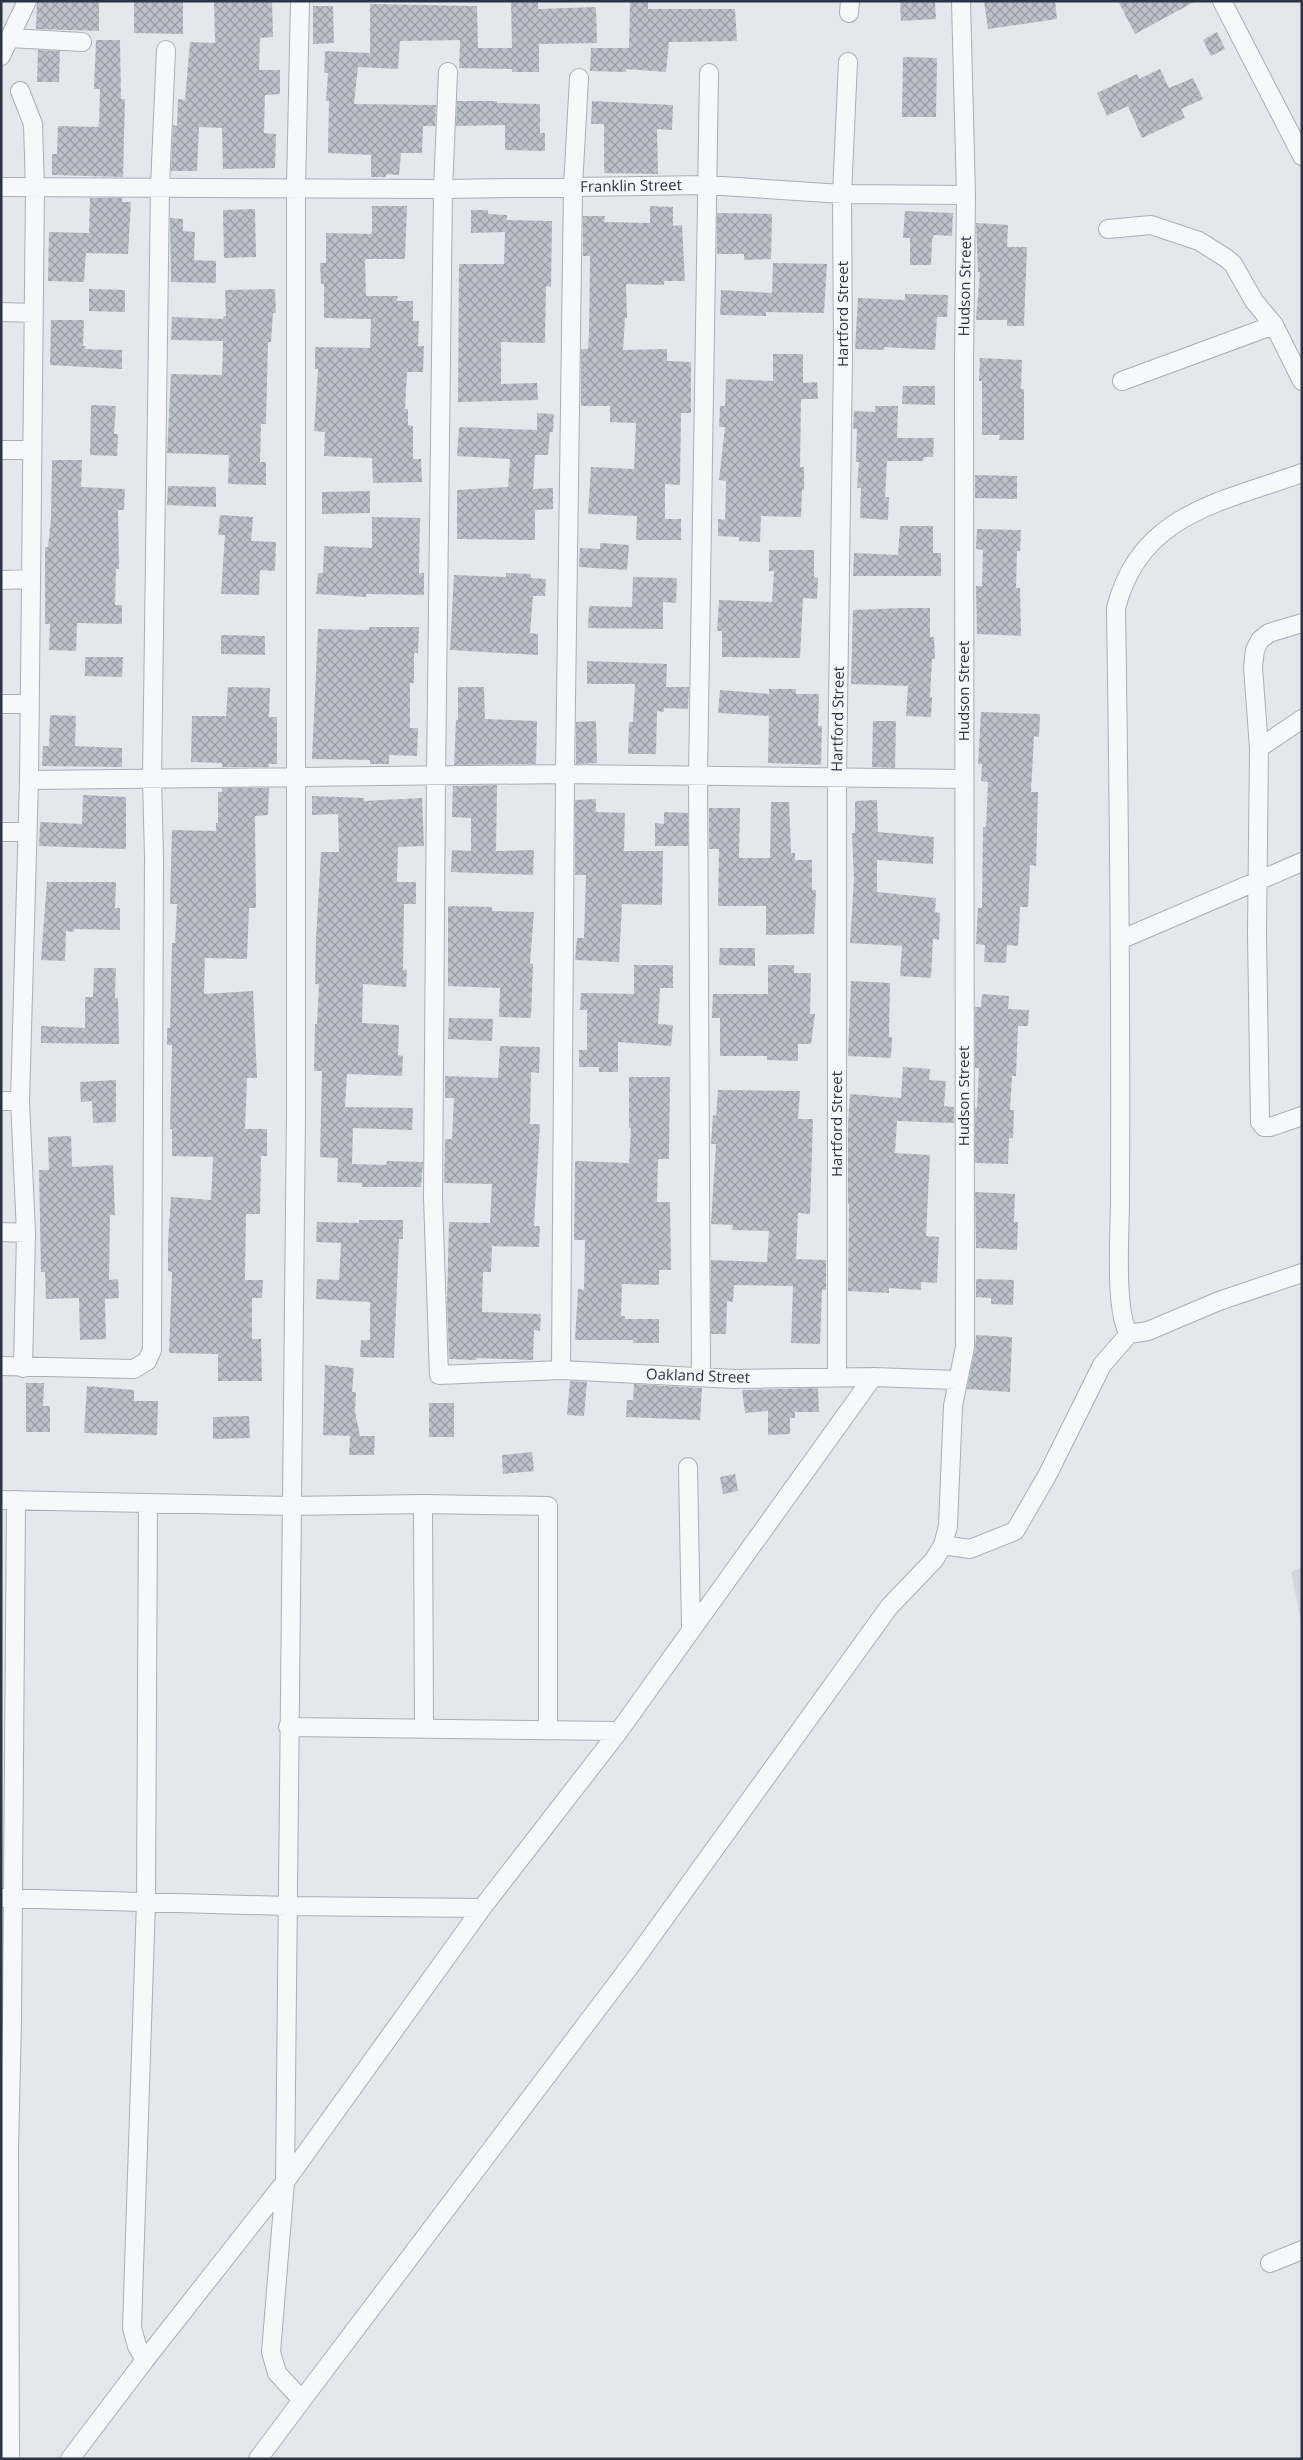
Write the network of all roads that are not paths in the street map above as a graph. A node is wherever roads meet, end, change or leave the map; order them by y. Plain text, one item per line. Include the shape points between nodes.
1 (27, 1) edge
2 (300, 1) edge
3 (960, 1) edge
4 (1222, 1) edge
5 (10, 38) junction
6 (82, 42) dead end
7 (166, 50) dead end
8 (1, 56) edge
9 (848, 62) dead end
10 (448, 72) dead end
11 (709, 73) dead end
12 (579, 78) dead end
13 (20, 91) dead end
14 (1302, 156) edge
15 (707, 184) junction
16 (1, 187) edge
17 (160, 187) junction
18 (296, 187) junction
19 (572, 187) junction
20 (36, 188) junction
21 (443, 189) junction
22 (842, 194) junction
23 (966, 195) junction
24 (1108, 229) dead end
25 (1, 312) edge
26 (34, 313) junction
27 (1274, 325) junction
28 (1122, 381) dead end
29 (1302, 381) edge
30 (1, 450) edge
31 (32, 450) junction
32 (1302, 473) edge
33 (30, 579) junction
34 (1, 580) edge
35 (1302, 623) edge
36 (1, 704) edge
37 (28, 704) junction
38 (1302, 719) edge
39 (1259, 748) junction
40 (565, 774) junction
41 (698, 775) junction
42 (295, 776) junction
43 (436, 777) junction
44 (837, 778) junction
45 (152, 779) junction
46 (964, 779) junction
47 (29, 780) junction
48 (1, 832) edge
49 (27, 832) junction
50 (1302, 862) edge
51 (1258, 880) junction
52 (1122, 939) junction
53 (1, 1101) edge
54 (20, 1101) junction
55 (1302, 1116) edge
56 (1, 1232) edge
57 (26, 1233) junction
58 (1302, 1273) edge
59 (1129, 1334) junction
60 (1, 1366) edge
61 (24, 1368) junction
62 (561, 1370) junction
63 (701, 1377) junction
64 (837, 1377) junction
65 (873, 1377) junction
66 (957, 1380) junction
67 (688, 1467) dead end
68 (9, 1500) edge
69 (148, 1504) junction
70 (423, 1504) junction
71 (290, 1506) junction
72 (943, 1546) junction
73 (690, 1628) junction
74 (9, 1633) edge
75 (288, 1727) junction
76 (424, 1729) junction
77 (548, 1730) junction
78 (618, 1731) junction
79 (8, 1758) edge
80 (7, 1898) edge
81 (146, 1902) junction
82 (287, 1906) junction
83 (482, 1908) junction
84 (7, 2021) edge
85 (5, 2149) edge
86 (284, 2182) junction
87 (1302, 2250) edge
88 (1270, 2263) dead end
89 (145, 2360) junction
90 (302, 2400) junction
91 (10, 2459) edge
92 (70, 2459) edge
93 (258, 2459) edge

1 - 5 street
2 - 18 street
3 - 23 street, Hudson Street
4 - 14 street
5 - 6 street
5 - 8 street
7 - 17 street
9 - 22 street, Hartford Street
10 - 21 street
11 - 15 street
12 - 19 street
13 - 20 street via 33,124
15 - 19 street, Franklin Street
15 - 22 street, Franklin Street
15 - 41 street
16 - 20 street, Franklin Street
17 - 18 street, Franklin Street
17 - 20 street, Franklin Street
17 - 45 street
18 - 21 street, Franklin Street
18 - 42 street
19 - 21 street, Franklin Street
19 - 40 street
20 - 26 street
21 - 43 street
22 - 23 street, Franklin Street
22 - 44 street, Hartford Street
23 - 46 street, Hudson Street
24 - 27 street via 1151,225 1199,241 1233,264 1254,301
25 - 26 street
26 - 31 street
27 - 28 street
27 - 29 street
30 - 31 street
31 - 33 street
32 - 52 street via 1182,517 1141,552 1120,590 1116,608
33 - 34 street
33 - 37 street
35 - 39 street via 1269,633 1255,650 1253,667
36 - 37 street
37 - 47 street
38 - 39 street
39 - 51 street
40 - 41 street
40 - 43 street
40 - 62 street
41 - 44 street
41 - 63 street
42 - 43 street
42 - 45 street
42 - 71 street via 296,1112
43 - 62 street, Oakland Street via 433,1197 439,1375
44 - 46 street
44 - 64 street, Hartford Street
45 - 47 street
45 - 61 street via 152,1350 147,1361 134,1369
46 - 66 street, Hudson Street via 965,1346
47 - 49 street
48 - 49 street
49 - 54 street
50 - 51 street
51 - 52 street
51 - 55 street via 1260,1122 1270,1127
52 - 59 street via 1121,1309 1124,1327
53 - 54 street
54 - 57 street
56 - 57 street
57 - 61 street
58 - 59 street via 1220,1301 1148,1331
59 - 72 street via 1102,1365 1048,1474 1015,1531 970,1549
60 - 61 street
62 - 63 street, Oakland Street
63 - 64 street, Oakland Street
64 - 65 street, Oakland Street
65 - 66 street, Oakland Street
65 - 73 street
66 - 72 street, Hudson Street via 948,1526
67 - 73 street
68 - 69 street
68 - 74 street
69 - 71 street
69 - 81 street
70 - 71 street
70 - 76 street
70 - 77 street via 548,1506
71 - 75 street
72 - 90 street via 934,1560 889,1607 633,1962
73 - 78 street
74 - 79 street
75 - 76 street
75 - 82 street
76 - 77 street
77 - 78 street
78 - 83 street
79 - 80 street
80 - 81 street
80 - 84 street
81 - 82 street
81 - 89 street via 132,2328
82 - 83 street
82 - 86 street
83 - 86 street
84 - 85 street
85 - 91 street
86 - 89 street
86 - 90 street via 272,2352 277,2373
87 - 88 street
89 - 92 street
90 - 93 street

